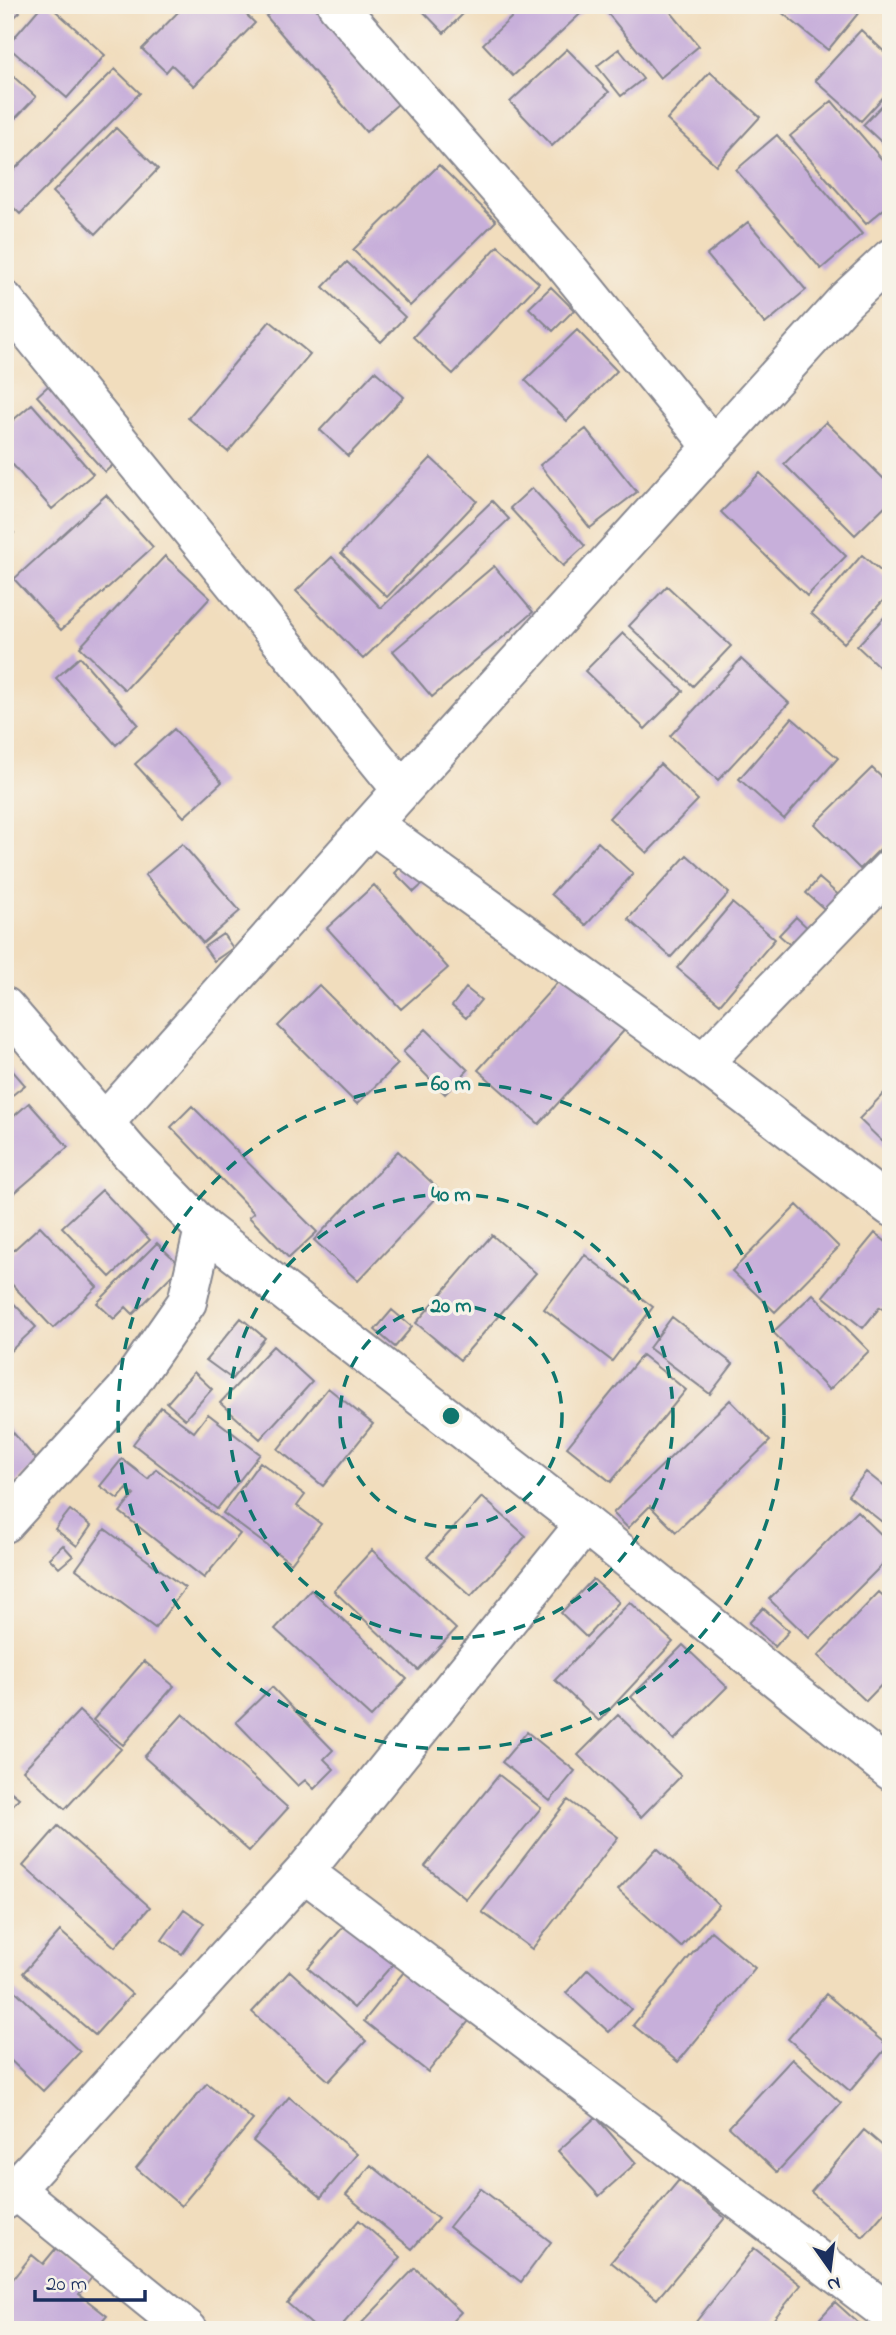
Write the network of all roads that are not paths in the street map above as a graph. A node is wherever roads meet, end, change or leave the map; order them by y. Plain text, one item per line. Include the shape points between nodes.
1 (337, 5) edge
2 (891, 258) edge
3 (5, 301) edge
4 (713, 447) junction
5 (402, 790) junction
6 (372, 824) junction
7 (891, 868) edge
8 (5, 1007) edge
9 (703, 1063) junction
10 (104, 1123) junction
11 (891, 1207) edge
12 (204, 1228) junction
13 (5, 1523) edge
14 (585, 1524) junction
15 (891, 1771) edge
16 (304, 1872) junction
17 (9, 2194) edge
18 (891, 2315) edge
19 (188, 2330) edge

1 - 4 street via 561,260
2 - 4 street via 846,300
3 - 5 street
4 - 5 street
5 - 6 street
6 - 9 street
6 - 10 street
7 - 9 street
8 - 10 street
9 - 11 street
10 - 12 street
12 - 13 street via 187,1302 125,1391
12 - 14 street
14 - 15 street
14 - 16 street
16 - 17 street
16 - 18 street
17 - 19 street

